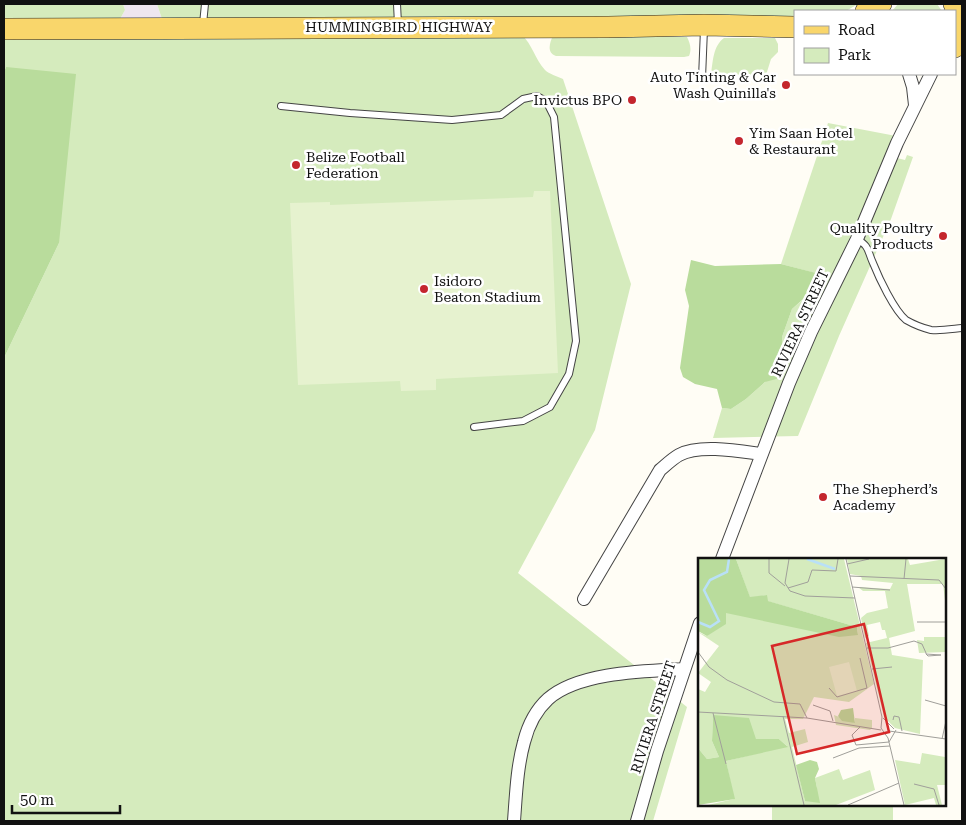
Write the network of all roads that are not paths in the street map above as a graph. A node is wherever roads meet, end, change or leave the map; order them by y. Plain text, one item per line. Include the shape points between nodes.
1 (205, 4) edge
2 (398, 4) edge
3 (881, 4) edge
4 (957, 6) edge
5 (868, 10) edge
6 (704, 25) junction
7 (398, 27) junction
8 (794, 27) edge
9 (203, 28) junction
10 (4, 29) edge
11 (959, 42) edge
12 (910, 75) edge
13 (930, 75) edge
14 (702, 78) dead end
15 (915, 105) junction
16 (281, 106) dead end
17 (857, 238) junction
18 (962, 328) edge
19 (474, 427) dead end
20 (762, 454) junction
21 (722, 558) edge
22 (584, 599) dead end
23 (698, 629) edge
24 (684, 668) junction
25 (514, 821) edge
26 (637, 821) edge

1 - 9 lane
2 - 7 lane
3 - 5 main road
4 - 11 main road via 961,27
6 - 7 main road, HUMMINGBIRD HIGHWAY
6 - 8 main road, HUMMINGBIRD HIGHWAY
6 - 14 lane
7 - 9 main road, HUMMINGBIRD HIGHWAY
9 - 10 main road, HUMMINGBIRD HIGHWAY
12 - 15 street
13 - 15 street, RIVIERA STREET
15 - 17 street, RIVIERA STREET
16 - 19 lane via 452,120 501,115 523,99 537,96 546,101 554,117 576,341 569,374 550,407 523,421
17 - 18 lane via 865,244 890,297 907,320 934,330
17 - 20 street, RIVIERA STREET via 811,332
20 - 21 street, RIVIERA STREET
20 - 22 street via 711,449 680,454 670,461 660,470
23 - 24 street, RIVIERA STREET
24 - 25 street via 634,671 595,679 570,686 548,699 530,724 524,741
24 - 26 street, RIVIERA STREET

